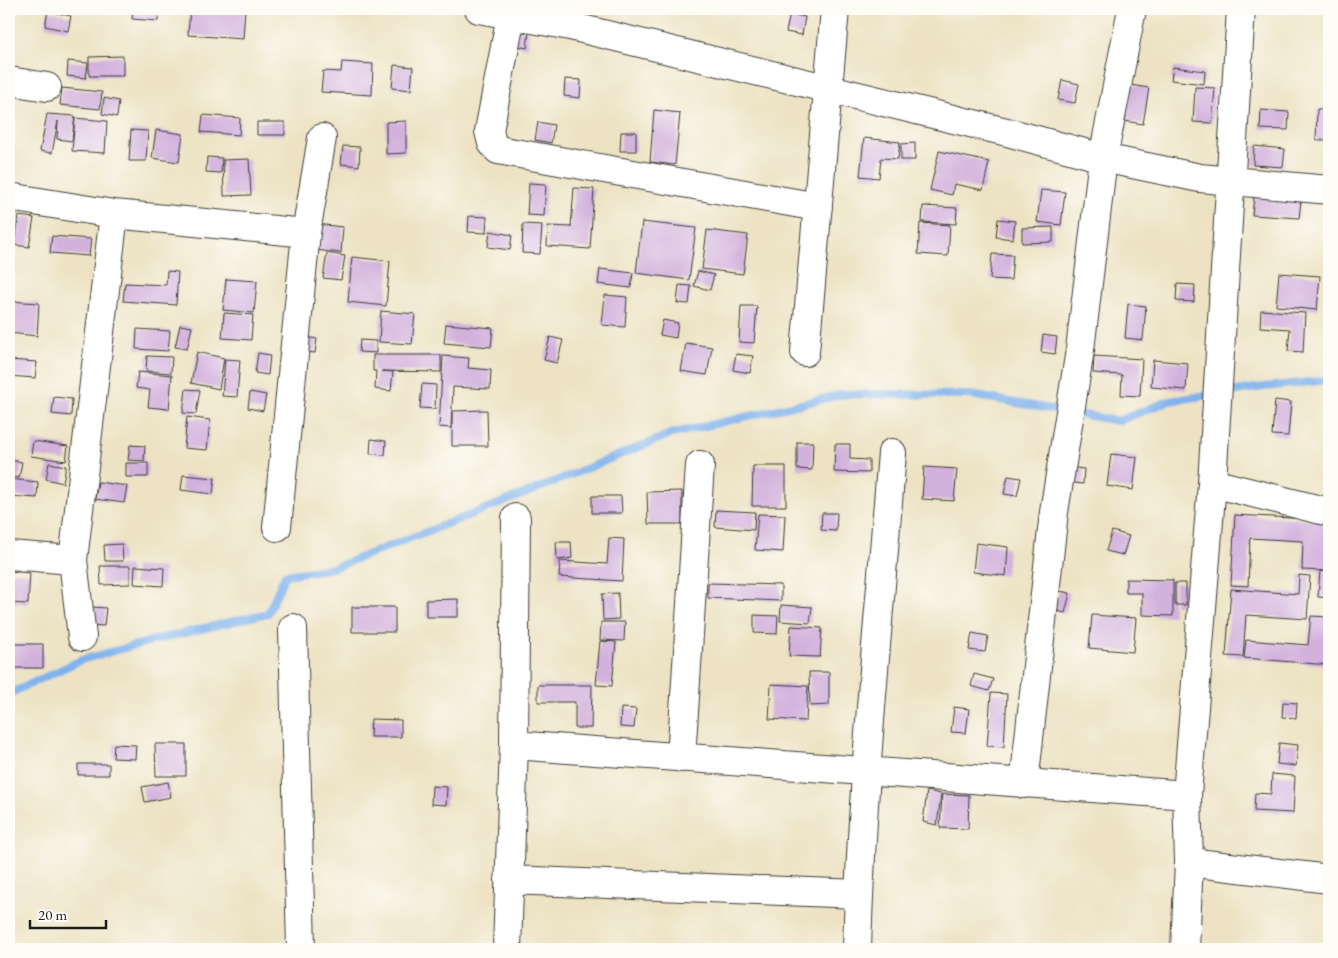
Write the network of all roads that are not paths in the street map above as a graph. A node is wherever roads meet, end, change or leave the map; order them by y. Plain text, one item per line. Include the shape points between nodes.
1 (835, 9) edge
2 (1132, 9) edge
3 (1241, 9) edge
4 (494, 11) edge
5 (9, 81) edge
6 (47, 87) dead end
7 (827, 88) junction
8 (322, 138) dead end
9 (1102, 158) junction
10 (1229, 181) junction
11 (1329, 190) edge
12 (9, 197) edge
13 (818, 207) junction
14 (114, 214) junction
15 (306, 233) junction
16 (805, 352) dead end
17 (892, 453) dead end
18 (700, 465) dead end
19 (1212, 484) junction
20 (1329, 512) edge
21 (516, 518) dead end
22 (277, 528) dead end
23 (9, 555) edge
24 (73, 560) junction
25 (293, 628) dead end
26 (82, 637) dead end
27 (514, 745) junction
28 (681, 758) junction
29 (867, 772) junction
30 (1024, 784) junction
31 (1187, 795) junction
32 (1189, 862) junction
33 (1329, 878) edge
34 (509, 880) junction
35 (859, 894) junction
36 (301, 949) edge
37 (507, 949) edge
38 (857, 949) edge
39 (1185, 949) edge

1 - 7 street
2 - 9 street
3 - 10 street
4 - 7 street via 570,26
4 - 13 street via 489,131 498,150
5 - 6 street
7 - 9 street
7 - 13 street
8 - 15 street
9 - 10 street
9 - 30 street via 1080,350 1054,512
10 - 11 street
10 - 19 street
12 - 14 street
13 - 16 street
14 - 15 street
14 - 24 street
15 - 22 street
17 - 29 street
18 - 28 street
19 - 20 street
19 - 31 street
21 - 27 street
23 - 24 street
24 - 26 street
25 - 36 street
27 - 28 street
27 - 34 street
28 - 29 street
29 - 30 street
29 - 35 street
30 - 31 street
31 - 32 street
32 - 33 street
32 - 39 street
34 - 35 street
34 - 37 street
35 - 38 street

